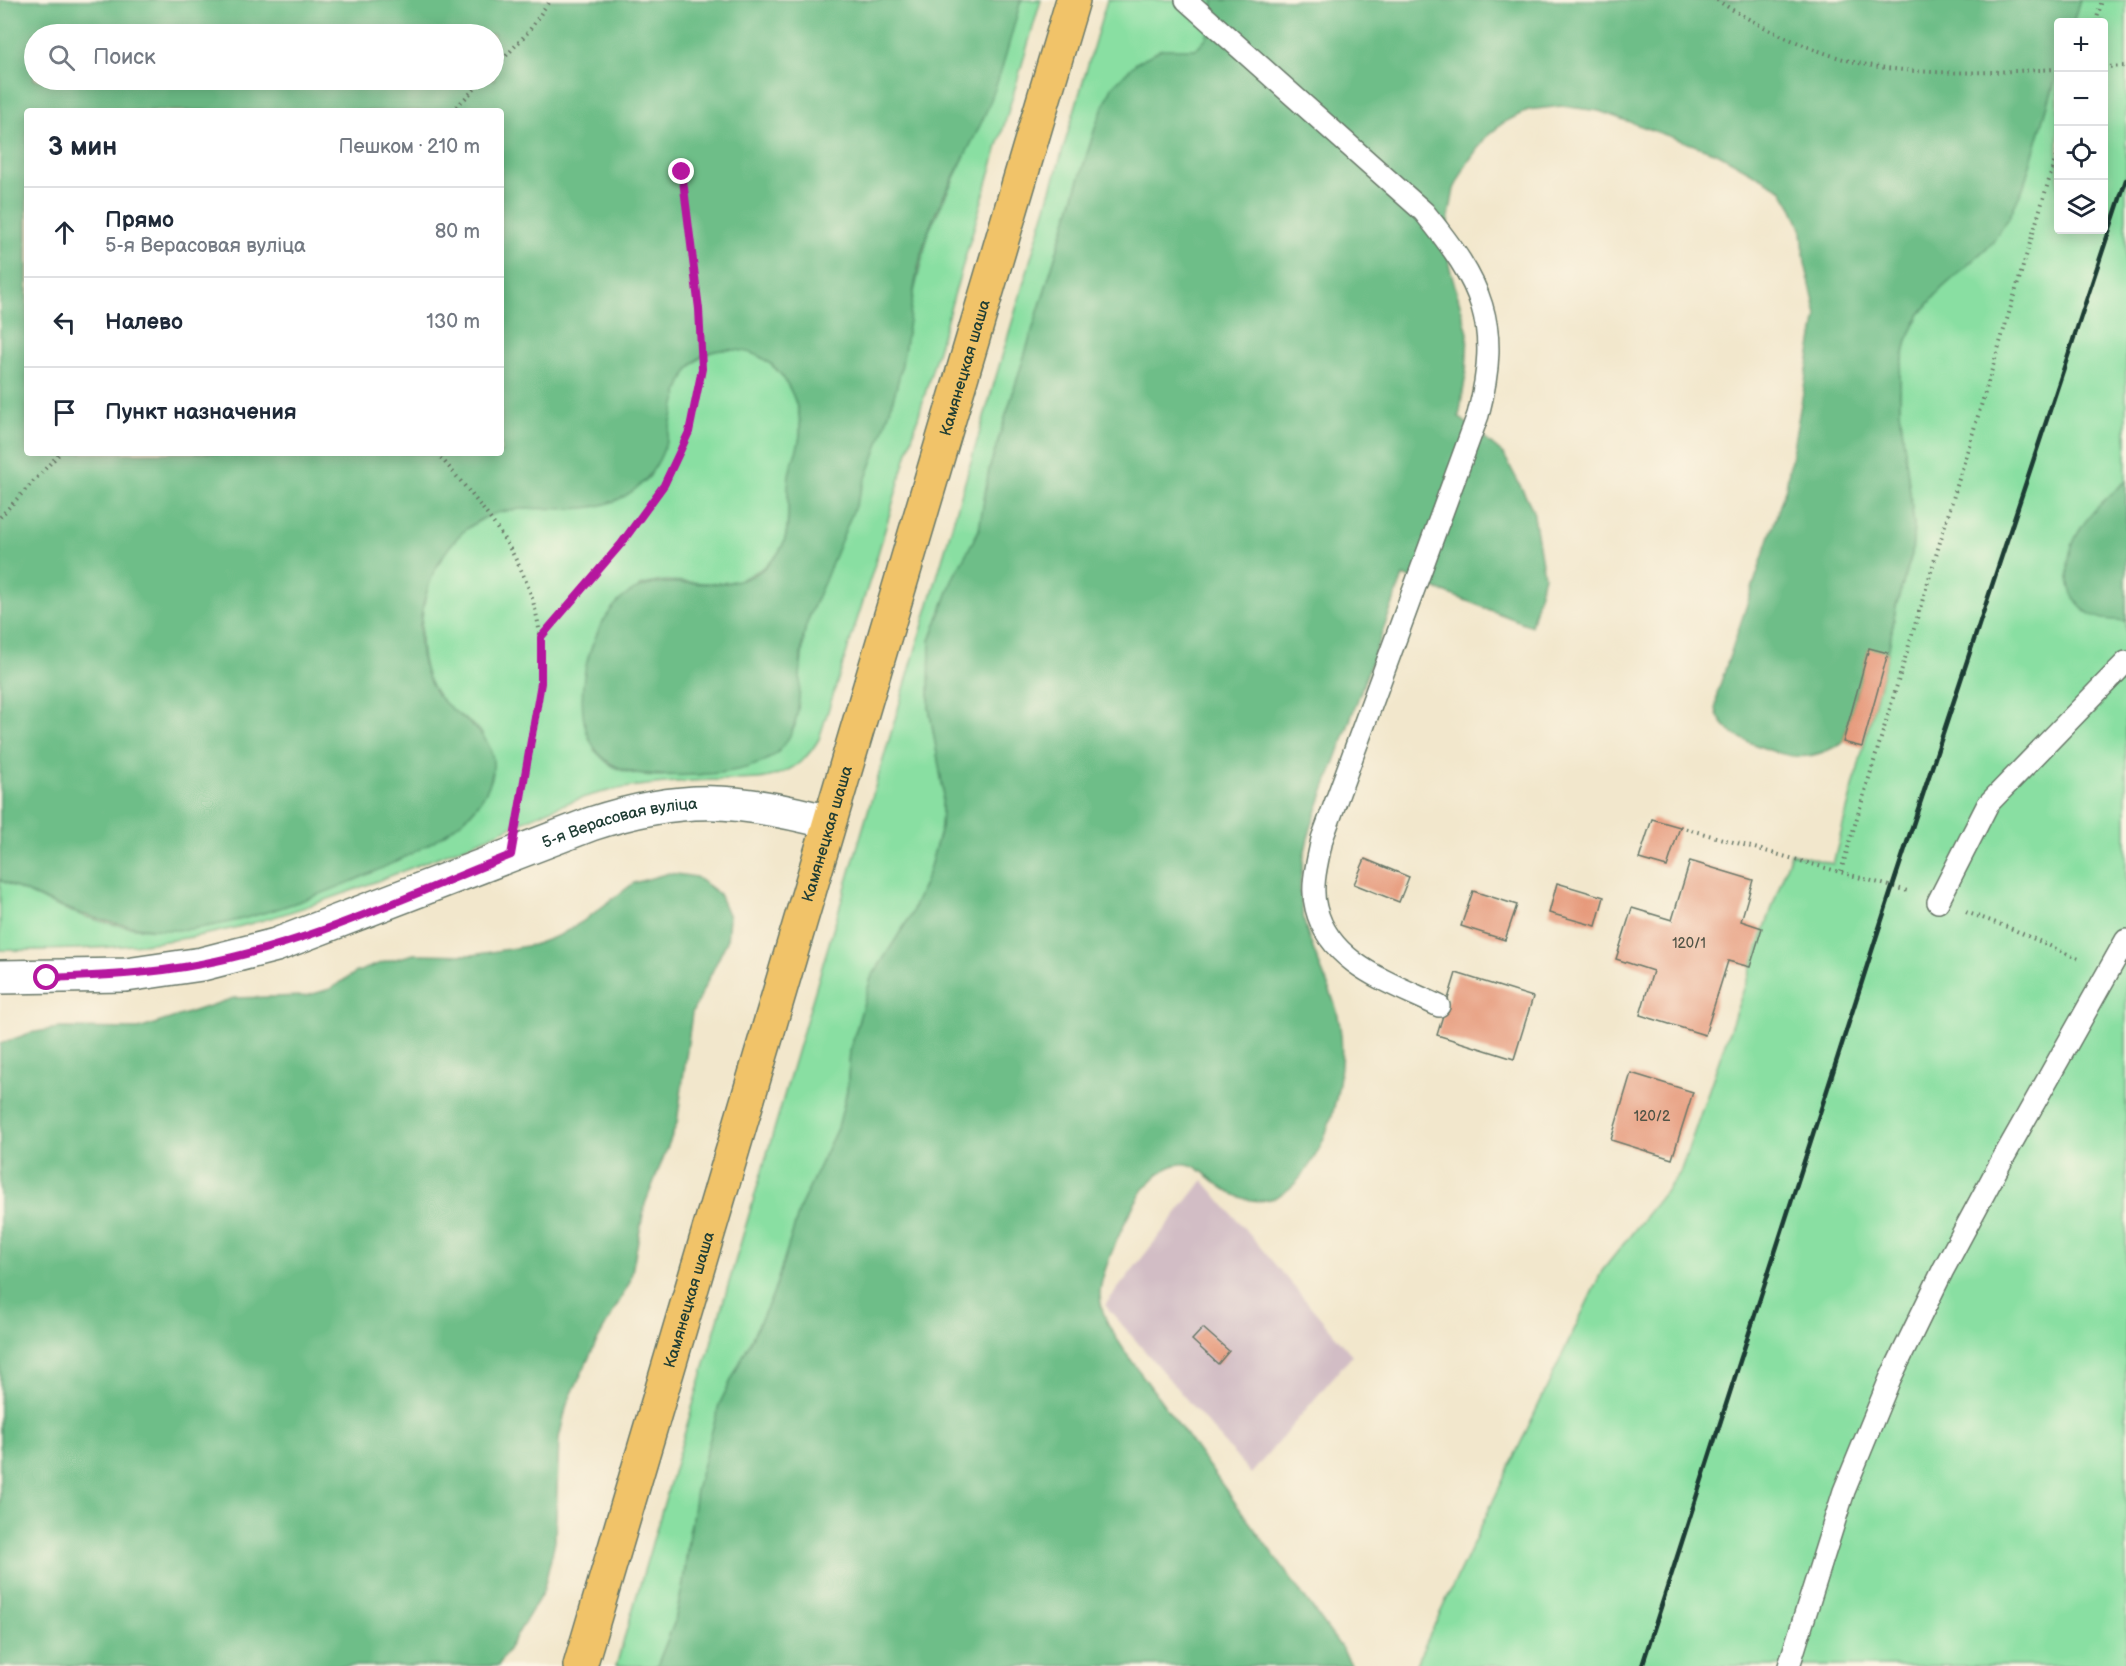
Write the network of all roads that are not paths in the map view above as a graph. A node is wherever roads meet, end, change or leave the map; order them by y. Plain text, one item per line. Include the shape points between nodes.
1 (1073, 0) edge
2 (1186, 0) edge
3 (2126, 662) edge
4 (829, 822) junction
5 (1938, 902) road end
6 (2126, 940) edge
7 (0, 977) edge
8 (1439, 1006) dead end
9 (580, 1666) edge
10 (1789, 1666) edge

1 - 4 main road, Камянецкая шаша
2 - 8 lane via 1424,212 1470,276 1484,311 1490,345 1487,381 1478,415 1322,839 1315,874 1315,907 1326,935 1344,956 1362,969
3 - 5 lane via 1988,804
4 - 7 street, 5-я Верасовая вуліца via 769,807 725,802 635,810 276,945 202,964 126,975
4 - 9 main road, Камянецкая шаша
6 - 10 lane via 1954,1251 1890,1379 1844,1491

